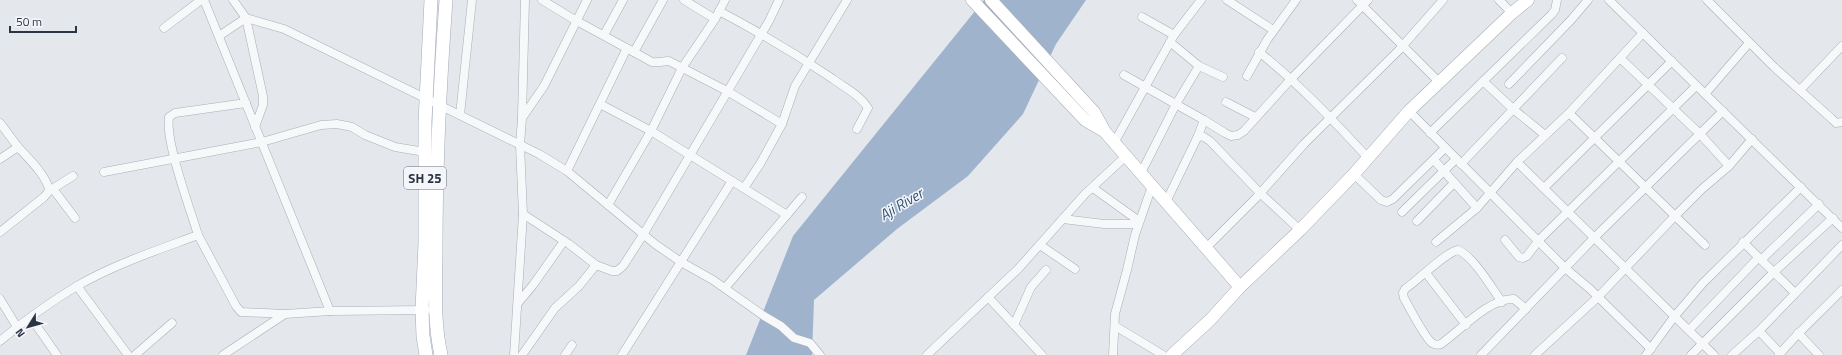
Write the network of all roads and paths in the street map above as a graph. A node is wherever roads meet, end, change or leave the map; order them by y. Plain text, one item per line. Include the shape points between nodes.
1 (201, 0) edge
2 (204, 0) edge
3 (233, 0) edge
4 (431, 0) edge
5 (446, 0) edge
6 (472, 0) edge
7 (526, 0) edge
8 (587, 0) edge
9 (623, 0) edge
10 (663, 0) edge
11 (684, 0) edge
12 (726, 0) edge
13 (779, 0) edge
14 (972, 0) edge
15 (991, 0) edge
16 (1201, 0) edge
17 (1227, 0) edge
18 (1296, 0) edge
19 (1443, 0) edge
20 (1499, 0) edge
21 (1528, 0) edge
22 (1557, 0) edge
23 (1588, 0) edge
24 (1609, 0) edge
25 (1707, 0) edge
26 (547, 1) edge
27 (845, 1) edge
28 (1362, 2) edge
29 (1512, 13) junction
30 (717, 15) junction
31 (1142, 16) dead end
32 (246, 18) junction
33 (575, 20) junction
34 (164, 28) dead end
35 (1273, 30) junction
36 (1642, 33) junction
37 (761, 34) junction
38 (604, 35) junction
39 (219, 36) junction
40 (1172, 39) junction
41 (1750, 43) junction
42 (1402, 46) junction
43 (1842, 46) edge
44 (630, 50) junction
45 (1259, 52) junction
46 (1562, 58) dead end
47 (1620, 58) junction
48 (1672, 61) junction
49 (808, 63) junction
50 (1200, 66) junction
51 (682, 68) junction
52 (1124, 75) dead end
53 (1223, 76) dead end
54 (1247, 76) dead end
55 (1292, 78) junction
56 (1483, 81) junction
57 (1439, 82) junction
58 (1509, 84) dead end
59 (1145, 86) junction
60 (1648, 86) junction
61 (1696, 86) junction
62 (1800, 90) junction
63 (727, 91) junction
64 (1705, 94) junction
65 (427, 99) junction
66 (1226, 102) dead end
67 (246, 103) junction
68 (600, 104) junction
69 (1176, 104) junction
70 (440, 105) junction
71 (1512, 109) junction
72 (1673, 109) junction
73 (1409, 111) junction
74 (1723, 111) junction
75 (1569, 113) junction
76 (460, 115) junction
77 (1089, 116) junction
78 (1331, 117) junction
79 (522, 118) junction
80 (1255, 118) junction
81 (1204, 120) junction
82 (1842, 122) edge
83 (0, 123) edge
84 (782, 124) junction
85 (255, 127) junction
86 (857, 129) dead end
87 (651, 131) junction
88 (1430, 133) junction
89 (1700, 134) junction
90 (1545, 135) junction
91 (1198, 136) junction
92 (1594, 138) junction
93 (1752, 139) junction
94 (262, 142) junction
95 (1114, 142) junction
96 (520, 145) junction
97 (18, 146) junction
98 (1445, 148) junction
99 (425, 152) junction
100 (690, 155) junction
101 (1126, 156) junction
102 (174, 158) junction
103 (1368, 158) junction
104 (0, 159) edge
105 (1434, 160) junction
106 (1459, 162) junction
107 (1517, 162) junction
108 (1619, 162) junction
109 (1729, 166) junction
110 (1444, 170) junction
111 (568, 171) junction
112 (104, 172) dead end
113 (1141, 173) junction
114 (1354, 174) junction
115 (73, 176) dead end
116 (732, 181) junction
117 (1454, 182) junction
118 (1152, 186) junction
119 (1646, 187) junction
120 (1801, 187) junction
121 (744, 188) junction
122 (1093, 188) junction
123 (1544, 188) junction
124 (51, 190) junction
125 (1260, 193) junction
126 (1491, 193) junction
127 (802, 197) dead end
128 (1166, 202) junction
129 (1819, 204) junction
130 (608, 205) junction
131 (1477, 208) junction
132 (1402, 212) dead end
133 (1567, 212) junction
134 (523, 214) junction
135 (786, 215) junction
136 (1674, 217) junction
137 (75, 218) dead end
138 (1833, 218) junction
139 (1063, 219) junction
140 (1417, 221) dead end
141 (1139, 223) junction
142 (1842, 228) edge
143 (1300, 230) junction
144 (0, 232) edge
145 (198, 235) junction
146 (643, 235) junction
147 (1594, 238) junction
148 (1505, 240) dead end
149 (1539, 240) junction
150 (564, 241) junction
151 (1436, 242) dead end
152 (1744, 242) junction
153 (1040, 245) junction
154 (1705, 245) dead end
155 (1842, 245) edge
156 (1206, 248) junction
157 (1760, 259) junction
158 (681, 262) junction
159 (596, 265) junction
160 (1565, 268) junction
161 (1625, 269) junction
162 (1046, 270) dead end
163 (1075, 270) dead end
164 (1774, 272) junction
165 (1426, 273) junction
166 (77, 286) junction
167 (1240, 287) junction
168 (726, 288) junction
169 (1842, 290) edge
170 (1795, 293) junction
171 (988, 297) junction
172 (1598, 297) junction
173 (0, 299) edge
174 (1502, 302) junction
175 (518, 303) junction
176 (1526, 309) junction
177 (422, 310) junction
178 (436, 310) junction
179 (330, 311) junction
180 (285, 314) junction
181 (1674, 317) junction
182 (31, 318) junction
183 (172, 323) dead end
184 (1014, 325) junction
185 (1466, 325) junction
186 (1115, 326) junction
187 (17, 327) junction
188 (1689, 330) junction
189 (1758, 330) junction
190 (1798, 333) junction
191 (0, 341) edge
192 (1704, 344) junction
193 (572, 345) dead end
194 (1649, 352) edge
195 (523, 354) edge
196 (1539, 354) edge
197 (1779, 354) edge
198 (57, 355) edge
199 (128, 355) edge
200 (135, 355) edge
201 (223, 355) edge
202 (426, 355) edge
203 (441, 355) edge
204 (514, 355) edge
205 (565, 355) edge
206 (622, 355) edge
207 (820, 355) edge
208 (927, 355) edge
209 (1042, 355) edge
210 (1113, 355) edge
211 (1163, 355) edge
212 (1172, 355) edge
213 (1481, 355) edge
214 (1691, 355) edge
215 (1714, 355) edge
216 (1732, 355) edge
217 (1819, 355) edge

1 - 34 street
2 - 39 street
3 - 32 street
4 - 65 main road, SH 25
5 - 70 main road
6 - 76 street
7 - 79 street
8 - 33 street
9 - 38 street
10 - 44 street
11 - 30 street
12 - 30 street
13 - 37 street
14 - 77 street
15 - 77 street
16 - 40 street
17 - 35 street
18 - 35 street
19 - 42 street
20 - 29 street
21 - 29 street
22 - 56 street via 1552,15
23 - 58 street
24 - 36 street
25 - 41 street
26 - 33 street
27 - 49 street
28 - 42 street
28 - 55 street
29 - 57 street
30 - 37 street
30 - 51 street
31 - 40 street
32 - 39 street
32 - 65 street via 284,30
32 - 85 street via 264,96
33 - 38 street
33 - 79 street via 544,86
35 - 45 street
36 - 47 street
36 - 48 street
37 - 49 street
37 - 63 street
38 - 44 street
39 - 67 street
40 - 50 street
40 - 59 street
41 - 62 street
41 - 64 street
42 - 57 street
42 - 78 street
43 - 62 street
44 - 51 street via 652,62 669,61
44 - 68 street
45 - 54 street
45 - 55 street
46 - 71 street
47 - 60 street
47 - 75 street
48 - 60 street
48 - 61 street
49 - 84 street via 795,86
49 - 86 street via 864,102 868,108
50 - 53 street
50 - 69 street
51 - 63 street
51 - 87 street
52 - 59 street
55 - 78 street
55 - 80 street
56 - 71 street
56 - 88 street
57 - 73 street
59 - 69 street
59 - 95 street
60 - 72 street
60 - 92 street
61 - 64 street
61 - 72 street
62 - 82 street via 1836,123
63 - 84 street
63 - 100 street
64 - 74 street
65 - 70 street
65 - 99 main road, SH 25
66 - 80 street
67 - 85 street
67 - 102 street via 175,113 169,117
68 - 87 street
68 - 111 street
69 - 81 street
69 - 113 street
70 - 76 street
70 - 178 main road via 436,193
71 - 90 street
71 - 106 street via 1498,127
72 - 89 street
72 - 108 street
73 - 88 street
73 - 103 street
74 - 89 street
74 - 93 street
75 - 90 street
75 - 92 street
76 - 96 street
77 - 95 street
78 - 103 street
78 - 125 street
79 - 96 street
80 - 81 street via 1244,131 1231,136
81 - 91 street
83 - 97 street
84 - 121 street
85 - 94 street
87 - 100 street
87 - 130 street
88 - 98 street
89 - 109 street
89 - 119 street
90 - 107 street
91 - 125 street via 1210,141
91 - 128 street
92 - 108 street
92 - 123 street
93 - 109 street
93 - 120 street
94 - 99 street via 337,124 395,146
94 - 102 street
94 - 179 street
95 - 101 street
96 - 111 street
96 - 134 street
97 - 104 street
97 - 124 street
98 - 105 street
98 - 106 street
99 - 177 main road, SH 25 via 426,243
100 - 116 street
100 - 146 street
101 - 113 street
101 - 122 street
102 - 112 street
102 - 145 street
103 - 114 street
105 - 110 street
105 - 114 street via 1387,202 1381,200
106 - 110 street
106 - 126 street
107 - 123 street
107 - 126 street
108 - 119 street
108 - 133 street
109 - 136 street via 1702,188
110 - 117 street
110 - 132 street
111 - 130 street
113 - 118 street
114 - 143 street
115 - 124 street
116 - 121 street
116 - 158 street
117 - 131 street
117 - 140 street
118 - 128 street
118 - 141 street
119 - 136 street
119 - 147 street
120 - 129 street
120 - 152 street
121 - 135 street
122 - 139 street
122 - 141 street
123 - 133 street
124 - 137 street
124 - 144 street
125 - 143 street
125 - 156 street
126 - 131 street
126 - 149 street
127 - 135 street
128 - 156 street
129 - 138 street
129 - 157 street
130 - 146 street
131 - 151 street
133 - 147 street
133 - 149 street
134 - 150 street
134 - 175 street
135 - 168 street
136 - 154 street
136 - 161 street
138 - 142 street
138 - 164 street
139 - 141 street via 1104,224
139 - 153 street
141 - 186 street
143 - 167 street
145 - 166 street via 128,262
145 - 180 street via 238,309 245,312
146 - 158 street
146 - 159 street via 617,271 612,272
147 - 160 street
147 - 161 street
148 - 149 street via 1519,257 1523,258
149 - 160 street
150 - 159 street
150 - 175 street
152 - 157 street
152 - 181 street
153 - 163 street
153 - 171 street
155 - 170 street
156 - 167 street
157 - 164 street
157 - 188 street
158 - 168 street
158 - 206 street
159 - 195 street via 579,286 555,308
160 - 172 street
160 - 176 street
161 - 172 street
161 - 181 street
162 - 184 street via 1031,287
164 - 170 street
164 - 192 street
165 - 174 street via 1458,250 1471,261
165 - 185 street
165 - 185 street via 1403,293 1432,343 1442,344
166 - 182 street
166 - 199 street
167 - 212 street via 1210,320
168 - 207 street via 794,338 810,343
169 - 190 street
170 - 189 street
171 - 184 street
171 - 208 street
172 - 194 street
172 - 196 street
173 - 187 street
174 - 176 street via 1514,299
174 - 185 street via 1484,310
175 - 204 street
176 - 213 street
177 - 178 street
177 - 179 street
177 - 202 main road, SH 25
178 - 203 main road
179 - 180 street
180 - 201 street
181 - 188 street
181 - 194 street
182 - 187 street
182 - 198 street
183 - 200 street
184 - 209 street
186 - 210 street
186 - 211 street
187 - 191 street
188 - 192 street
189 - 197 street
189 - 216 street
190 - 197 street
190 - 217 street
192 - 214 street
192 - 215 street
193 - 205 street

